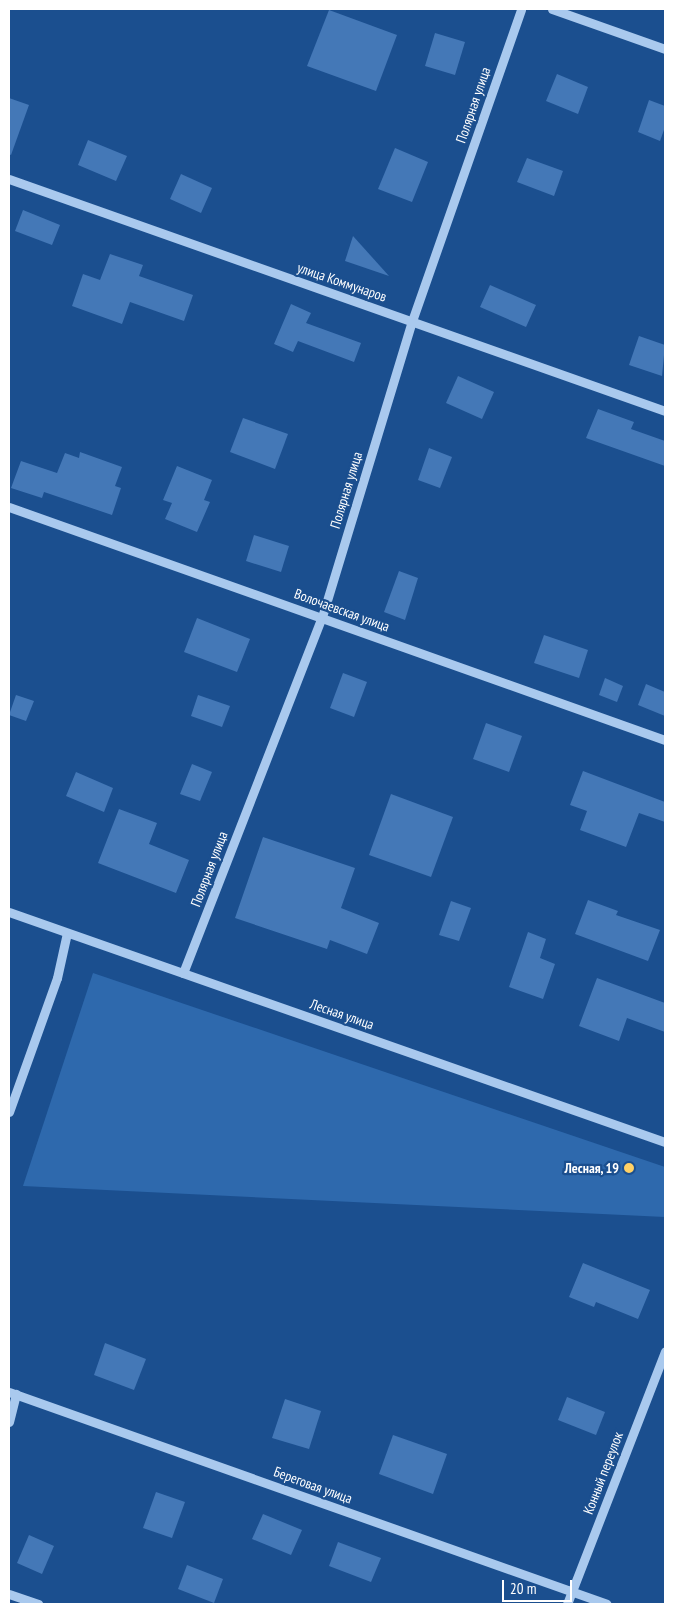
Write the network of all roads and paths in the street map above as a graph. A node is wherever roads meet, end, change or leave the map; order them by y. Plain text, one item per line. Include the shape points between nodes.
1 (521, 9) edge
2 (552, 9) edge
3 (665, 50) edge
4 (9, 179) edge
5 (412, 321) junction
6 (665, 411) edge
7 (9, 507) edge
8 (322, 617) junction
9 (665, 740) edge
10 (9, 912) edge
11 (67, 933) junction
12 (183, 973) junction
13 (9, 1112) edge
14 (665, 1142) edge
15 (665, 1351) edge
16 (13, 1393) edge
17 (9, 1422) edge
18 (571, 1592) junction
19 (9, 1594) edge
20 (38, 1604) edge
21 (567, 1604) edge
22 (608, 1604) edge

1 - 5 street, Полярная улица
2 - 3 street
4 - 5 street, улица Коммунаров
5 - 6 street, улица Коммунаров
5 - 8 street, Полярная улица
7 - 8 street, Волочаевская улица
8 - 9 street, Волочаевская улица
8 - 12 street, Полярная улица
10 - 11 street, Лесная улица
11 - 12 street, Лесная улица
11 - 13 street via 42,1027 30,1048
12 - 14 street, Лесная улица
15 - 18 street, Конный переулок
16 - 17 street
16 - 18 street, Береговая улица
18 - 21 street, Конный переулок
18 - 22 street, Береговая улица
19 - 20 street

